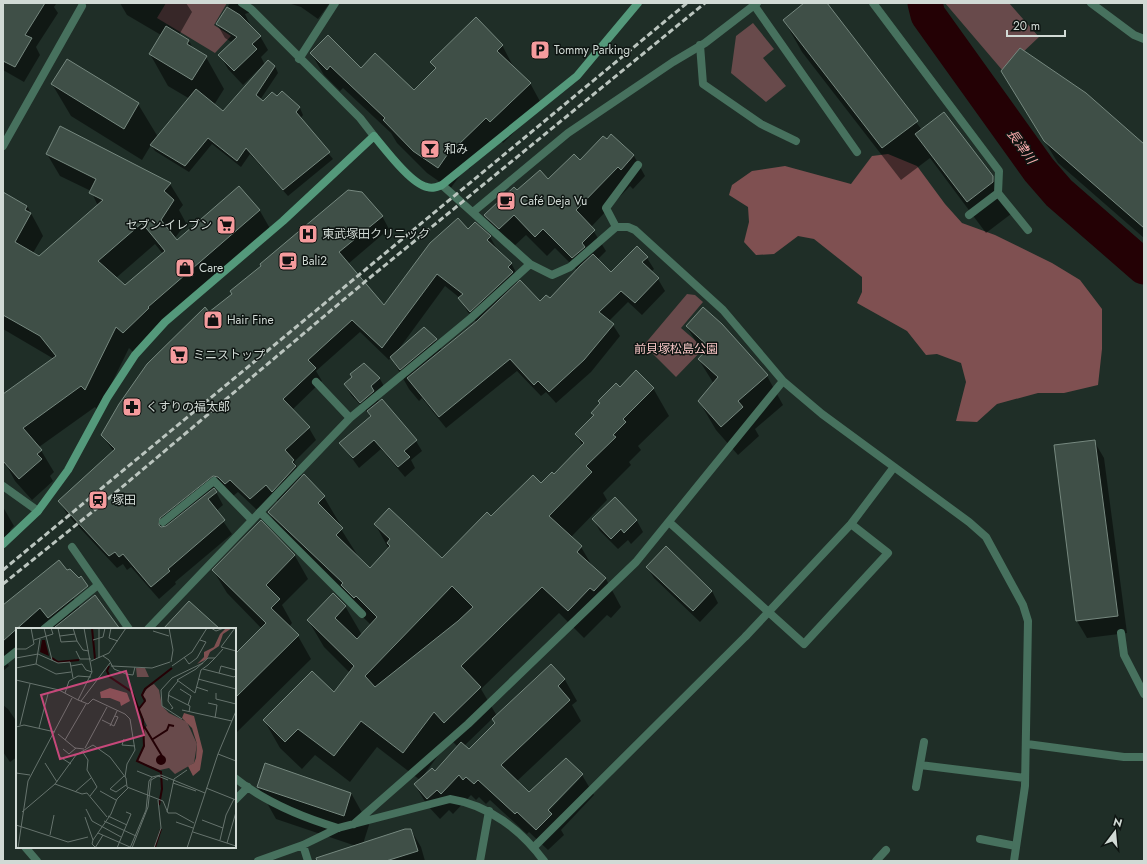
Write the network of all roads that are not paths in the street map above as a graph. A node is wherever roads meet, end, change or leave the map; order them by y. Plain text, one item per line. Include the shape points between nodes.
1 (242, 3) edge
2 (336, 3) edge
3 (638, 3) edge
4 (873, 3) edge
5 (1091, 3) edge
6 (755, 4) edge
7 (83, 5) edge
8 (1144, 39) edge
9 (700, 45) junction
10 (299, 59) junction
11 (374, 136) junction
12 (796, 141) dead end
13 (3, 146) edge
14 (857, 152) dead end
15 (638, 165) dead end
16 (442, 185) junction
17 (998, 193) junction
18 (473, 212) junction
19 (969, 215) dead end
20 (616, 227) junction
21 (1028, 230) dead end
22 (530, 264) junction
23 (783, 380) junction
24 (316, 382) dead end
25 (350, 418) junction
26 (894, 467) junction
27 (3, 486) edge
28 (38, 511) junction
29 (260, 512) junction
30 (252, 520) junction
31 (162, 522) dead end
32 (669, 522) junction
33 (851, 524) junction
34 (3, 544) edge
35 (72, 548) dead end
36 (98, 585) junction
37 (769, 613) junction
38 (362, 614) dead end
39 (45, 628) edge
40 (128, 628) edge
41 (149, 628) edge
42 (1121, 633) dead end
43 (16, 652) edge
44 (3, 662) edge
45 (1144, 694) edge
46 (924, 742) dead end
47 (1027, 744) junction
48 (1144, 757) edge
49 (920, 765) junction
50 (1025, 778) junction
51 (236, 779) edge
52 (248, 787) junction
53 (916, 787) dead end
54 (236, 799) edge
55 (489, 811) junction
56 (354, 824) junction
57 (338, 828) junction
58 (980, 839) dead end
59 (303, 845) junction
60 (1016, 846) junction
61 (26, 848) edge
62 (534, 848) junction
63 (886, 850) dead end
64 (37, 861) edge
65 (258, 861) edge
66 (308, 861) edge
67 (480, 861) edge
68 (544, 861) edge
69 (876, 861) edge
70 (1014, 861) edge

1 - 10 street
2 - 10 street
3 - 16 street via 577,76
4 - 17 street via 999,170
5 - 8 street via 1134,35
6 - 9 street
6 - 14 street
7 - 13 street
9 - 12 street via 703,84 761,124
9 - 18 street via 568,133
10 - 11 street via 360,118
11 - 16 street via 417,182 433,188
11 - 28 street via 283,221 165,322 135,355 107,398 68,470
15 - 20 street via 606,208
16 - 18 street
17 - 19 street
17 - 21 street
18 - 22 street
20 - 22 street via 570,267 559,273 545,273
20 - 23 street via 635,230 723,310
22 - 25 street via 471,318
23 - 26 street via 822,414
23 - 32 street
24 - 25 street
25 - 29 street
26 - 33 street
26 - 47 street via 986,537 1023,605 1028,621
27 - 28 street
28 - 34 street
29 - 30 street
29 - 38 street
30 - 31 street via 214,481
30 - 41 street
32 - 37 street
32 - 56 street via 636,562 468,724
33 - 37 street
33 - 37 street via 888,553 804,644
35 - 36 street
36 - 39 street
36 - 40 street
37 - 62 street
42 - 45 street via 1124,656
43 - 44 street
46 - 49 street
47 - 48 street via 1124,757
47 - 50 street
49 - 50 street
49 - 53 street
50 - 60 street
51 - 52 street
52 - 54 street
52 - 57 street via 304,818
55 - 56 street via 465,801 450,799
55 - 62 street
55 - 67 street
56 - 57 street
57 - 59 street
58 - 60 street
59 - 65 street
59 - 66 street
60 - 70 street
61 - 64 street
62 - 68 street
63 - 69 street

